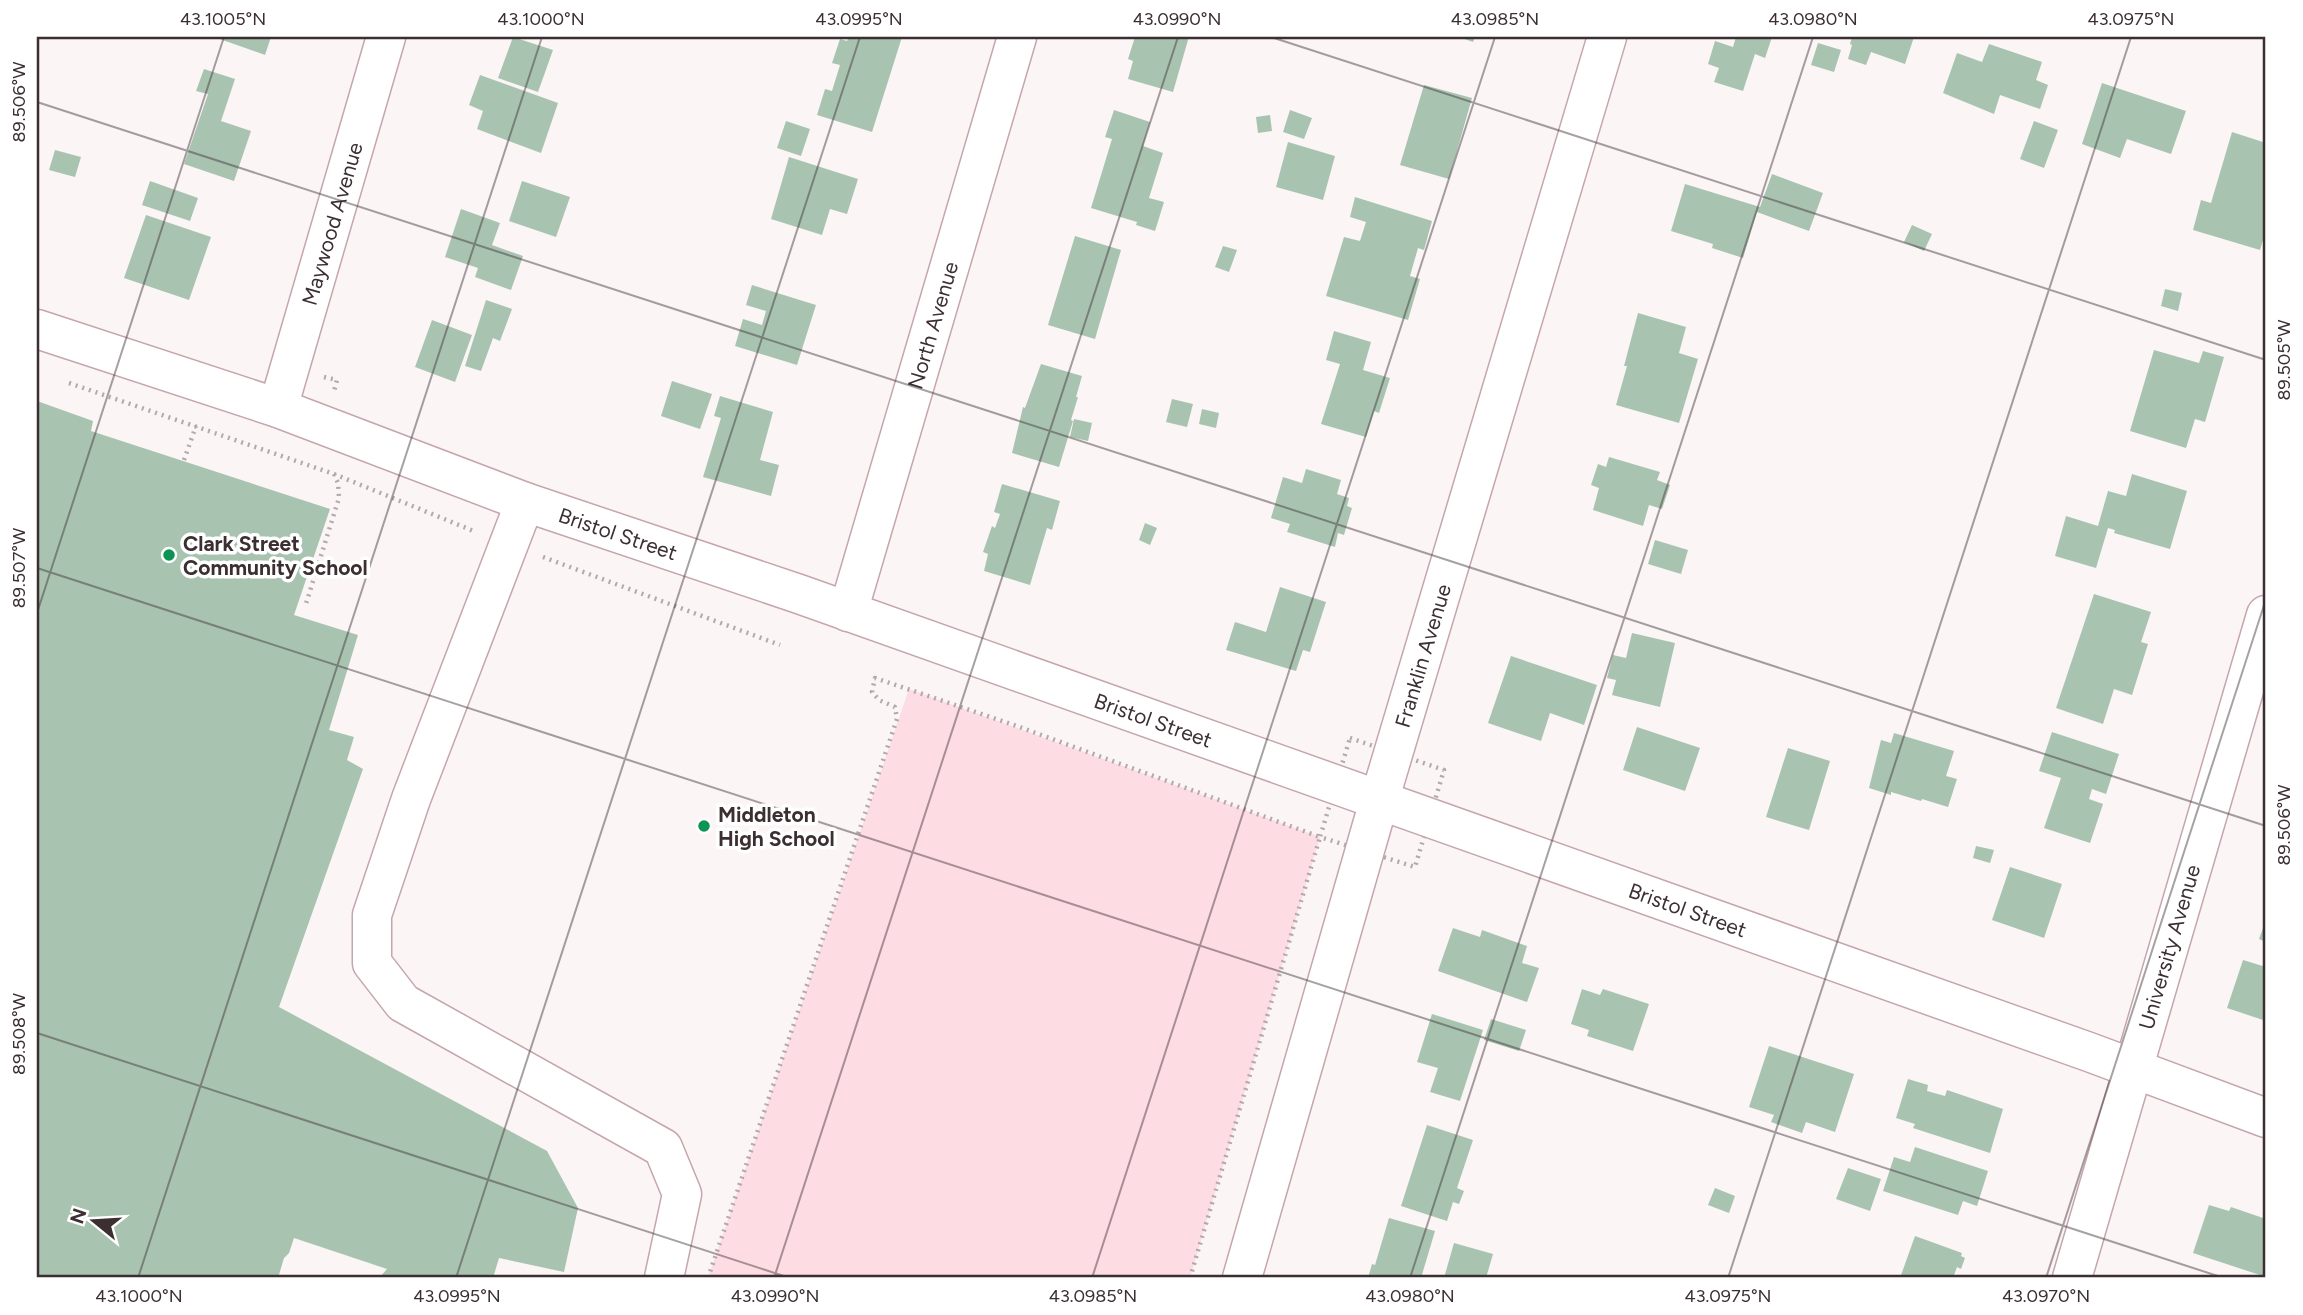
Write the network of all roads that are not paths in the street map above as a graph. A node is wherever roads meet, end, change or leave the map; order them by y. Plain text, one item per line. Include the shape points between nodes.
1 (386, 37) edge
2 (1017, 37) edge
3 (1607, 37) edge
4 (37, 329) edge
5 (278, 408) junction
6 (525, 502) junction
7 (848, 612) junction
8 (2266, 615) edge
9 (1379, 801) junction
10 (2133, 1068) junction
11 (2266, 1118) edge
12 (664, 1278) edge
13 (1242, 1278) edge
14 (2071, 1278) edge

1 - 5 street, Maywood Avenue
2 - 7 street, North Avenue
3 - 9 street, Franklin Avenue
4 - 5 street, Bristol Street
5 - 6 street, Bristol Street
6 - 7 street, Bristol Street
6 - 12 street via 411,799 372,915 372,963 403,1003 663,1148 682,1194
7 - 9 street, Bristol Street
8 - 10 street, University Avenue
9 - 10 street, Bristol Street
9 - 13 street, Franklin Avenue
10 - 11 street, Bristol Street
10 - 14 street, University Avenue

